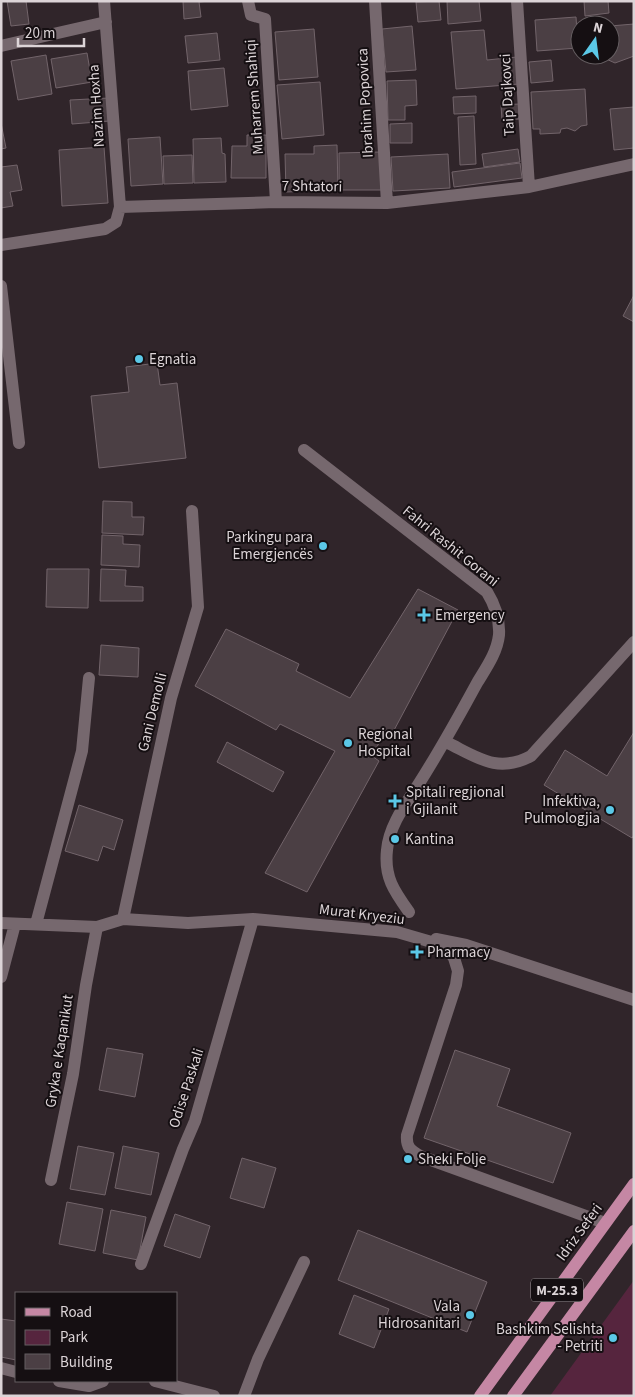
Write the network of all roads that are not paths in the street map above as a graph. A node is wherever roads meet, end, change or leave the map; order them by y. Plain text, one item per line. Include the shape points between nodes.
1 (104, 1) edge
2 (248, 1) edge
3 (375, 1) edge
4 (517, 1) edge
5 (106, 22) junction
6 (1, 46) edge
7 (634, 164) edge
8 (529, 188) junction
9 (276, 202) junction
10 (387, 203) junction
11 (120, 207) junction
12 (1, 245) edge
13 (1, 286) edge
14 (19, 443) dead end
15 (304, 450) dead end
16 (192, 511) dead end
17 (634, 642) edge
18 (89, 678) dead end
19 (446, 742) junction
20 (409, 912) dead end
21 (253, 919) junction
22 (123, 920) junction
23 (1, 923) edge
24 (15, 924) junction
25 (36, 924) junction
26 (97, 927) junction
27 (397, 932) junction
28 (1, 977) edge
29 (634, 1000) edge
30 (51, 1180) dead end
31 (634, 1184) edge
32 (605, 1224) junction
33 (634, 1230) edge
34 (304, 1262) dead end
35 (141, 1264) dead end
36 (1, 1368) edge
37 (15, 1372) edge
38 (62, 1382) edge
39 (102, 1382) edge
40 (159, 1382) edge
41 (88, 1391) edge
42 (214, 1396) edge
43 (244, 1396) edge
44 (480, 1396) edge
45 (513, 1396) edge

1 - 5 street, Nazim Hoxha
2 - 9 street, Muharrem Shahiqi via 251,15 265,20
3 - 10 street, Ibrahim Popovica
4 - 8 street, Taip Dajkovci
5 - 6 street
5 - 11 street, Nazim Hoxha
7 - 8 street, 7 Shtatori
8 - 10 street, 7 Shtatori
9 - 10 street, 7 Shtatori
9 - 11 street, 7 Shtatori
11 - 12 street via 116,222 106,229
13 - 14 street
15 - 19 street, Fahri Rashit Gorani via 487,592 494,603 499,635 495,652
16 - 22 street, Gani Demolli via 198,607 171,698
17 - 19 street via 531,756 516,764 496,765
18 - 25 street via 82,751
19 - 20 street, Fahri Rashit Gorani via 395,822 386,848 390,884
21 - 22 street, Murat Kryeziu via 188,923
21 - 27 street, Murat Kryeziu
21 - 35 street, Odise Paskali via 195,1121
22 - 26 street, Murat Kryeziu
23 - 24 street, Murat Kryeziu
24 - 25 street, Murat Kryeziu
24 - 28 street
25 - 26 street, Murat Kryeziu
26 - 30 street, Gryka e Kaqanikut via 73,1074
27 - 29 street via 466,945
27 - 32 street, Murat Kryeziu via 448,950 458,971 407,1135 406,1143 410,1150
31 - 32 main road, Idriz Seferi / M-25.3
32 - 44 main road, Idriz Seferi / M-25.3
33 - 45 main road, M-25.3
34 - 43 street
36 - 37 street
38 - 41 street
39 - 41 street
40 - 42 street

